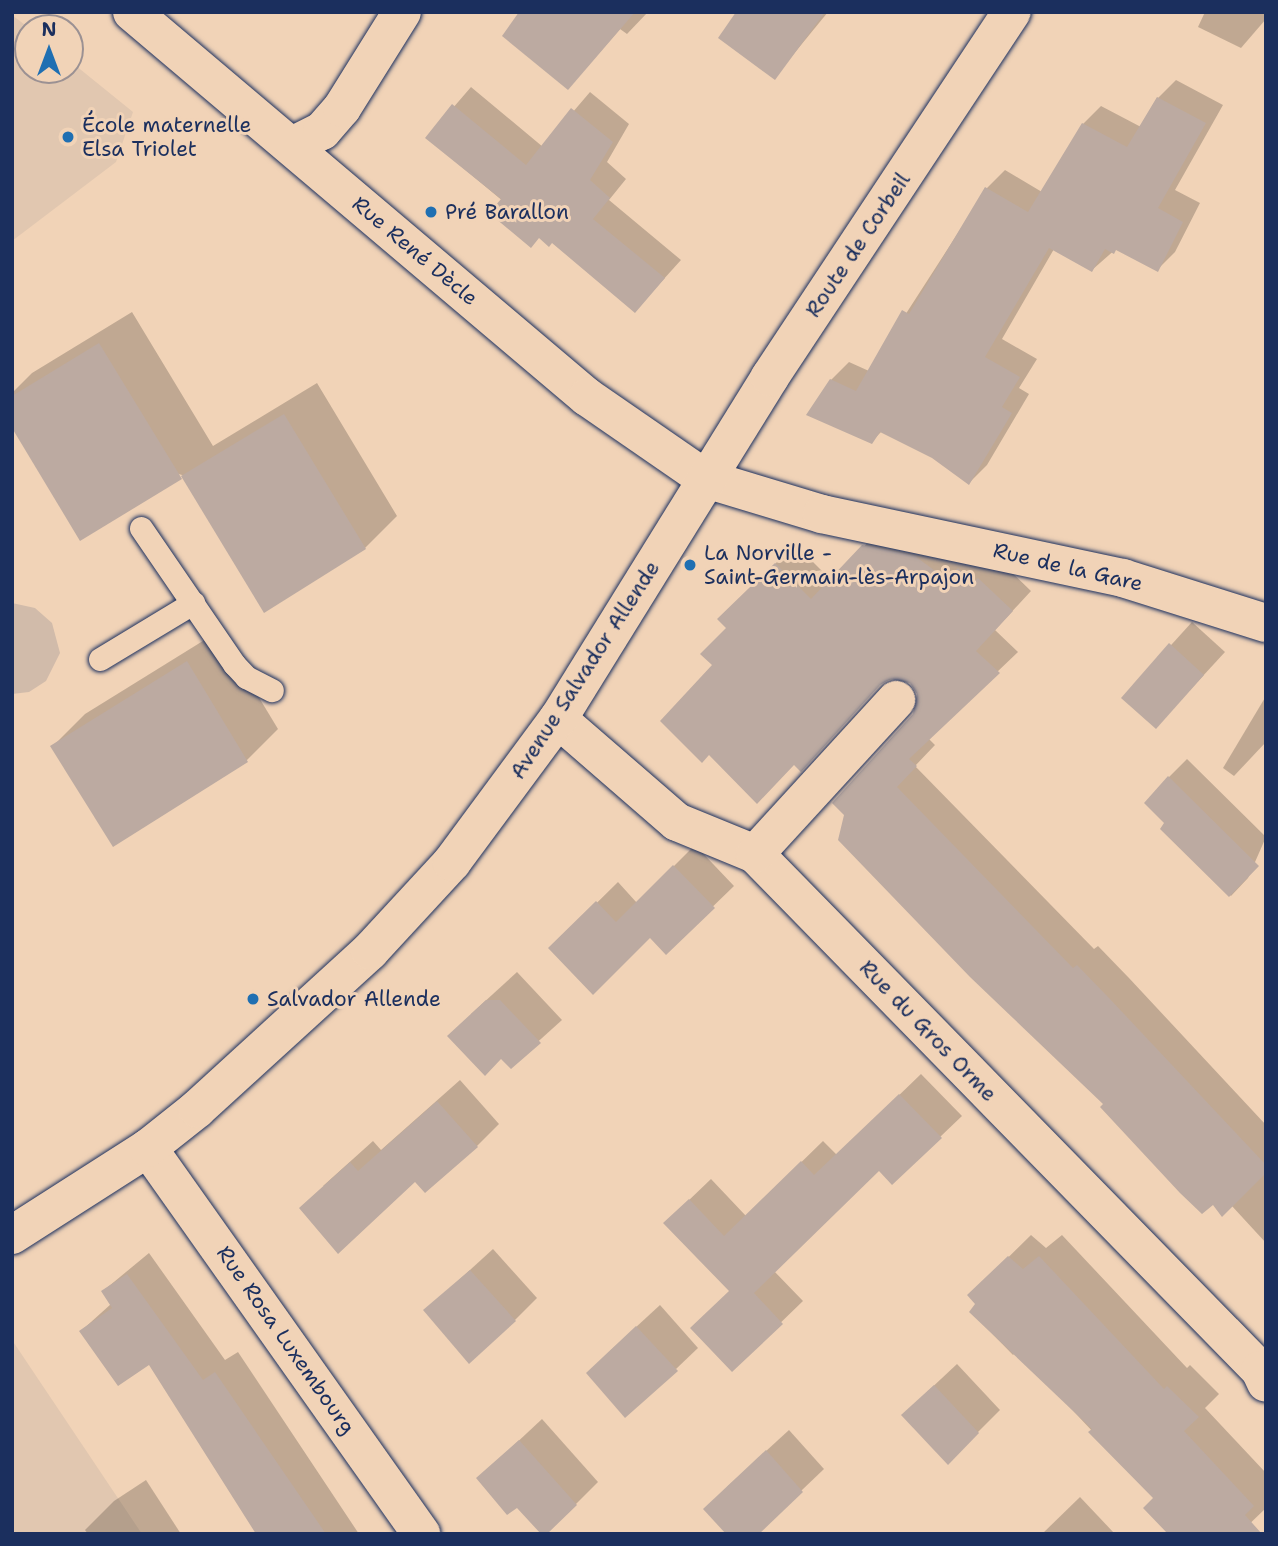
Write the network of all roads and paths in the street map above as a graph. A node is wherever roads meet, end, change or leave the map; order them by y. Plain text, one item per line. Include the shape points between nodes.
1 (132, 12) edge
2 (402, 12) edge
3 (1012, 12) edge
4 (292, 146) junction
5 (706, 479) junction
6 (141, 528) dead end
7 (192, 603) junction
8 (1266, 623) edge
9 (100, 659) dead end
10 (272, 690) dead end
11 (896, 700) dead end
12 (558, 719) junction
13 (755, 854) junction
14 (148, 1148) junction
15 (12, 1235) edge
16 (1266, 1383) edge
17 (421, 1534) edge

1 - 4 street, Rue René Dècle
2 - 4 street via 342,108 322,131
3 - 5 street, Route de Corbeil
4 - 5 street, Rue René Dècle via 587,397
5 - 8 street, Rue de la Gare via 822,514 1123,578
5 - 12 street, Avenue Salvador Allende
6 - 7 lane
7 - 9 lane
7 - 10 lane via 233,664 259,686
11 - 13 street
12 - 13 street, Rue du Gros Orme via 677,822
12 - 14 street, Avenue Salvador Allende via 453,862 370,951 290,1029
13 - 16 street, Rue du Gros Orme via 1260,1370
14 - 15 street, Avenue Salvador Allende
14 - 17 street, Rue Rosa Luxembourg

